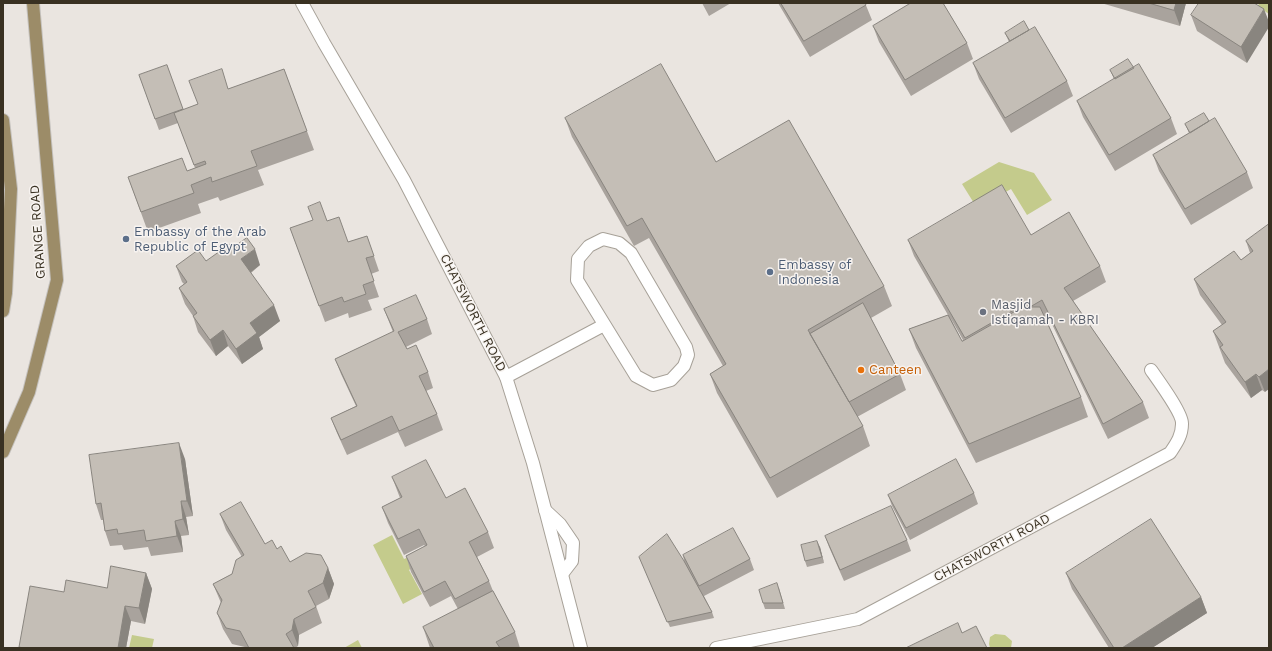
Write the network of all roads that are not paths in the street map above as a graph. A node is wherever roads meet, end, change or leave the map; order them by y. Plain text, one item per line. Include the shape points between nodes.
1 (33, 3) edge
2 (302, 3) edge
3 (3, 120) edge
4 (3, 311) edge
5 (604, 325) junction
6 (1151, 370) dead end
7 (506, 377) junction
8 (3, 452) edge
9 (545, 510) junction
10 (562, 574) junction
11 (580, 648) edge
12 (716, 648) edge

1 - 8 main road, GRANGE ROAD via 57,280 29,392
2 - 7 street, CHATSWORTH ROAD via 404,180
3 - 4 main road, GRANGE ROAD via 11,189
5 - 5 street via 577,280 578,259 589,246 603,239 619,243 631,253 687,350 684,366 671,380 653,385 636,376
5 - 7 street
6 - 12 street, CHATSWORTH ROAD via 1177,409 1183,423 1179,439 1170,453 858,619
7 - 9 street, CHATSWORTH ROAD
9 - 10 street, CHATSWORTH ROAD
9 - 10 street via 560,524 573,543 572,561
10 - 11 street, CHATSWORTH ROAD

